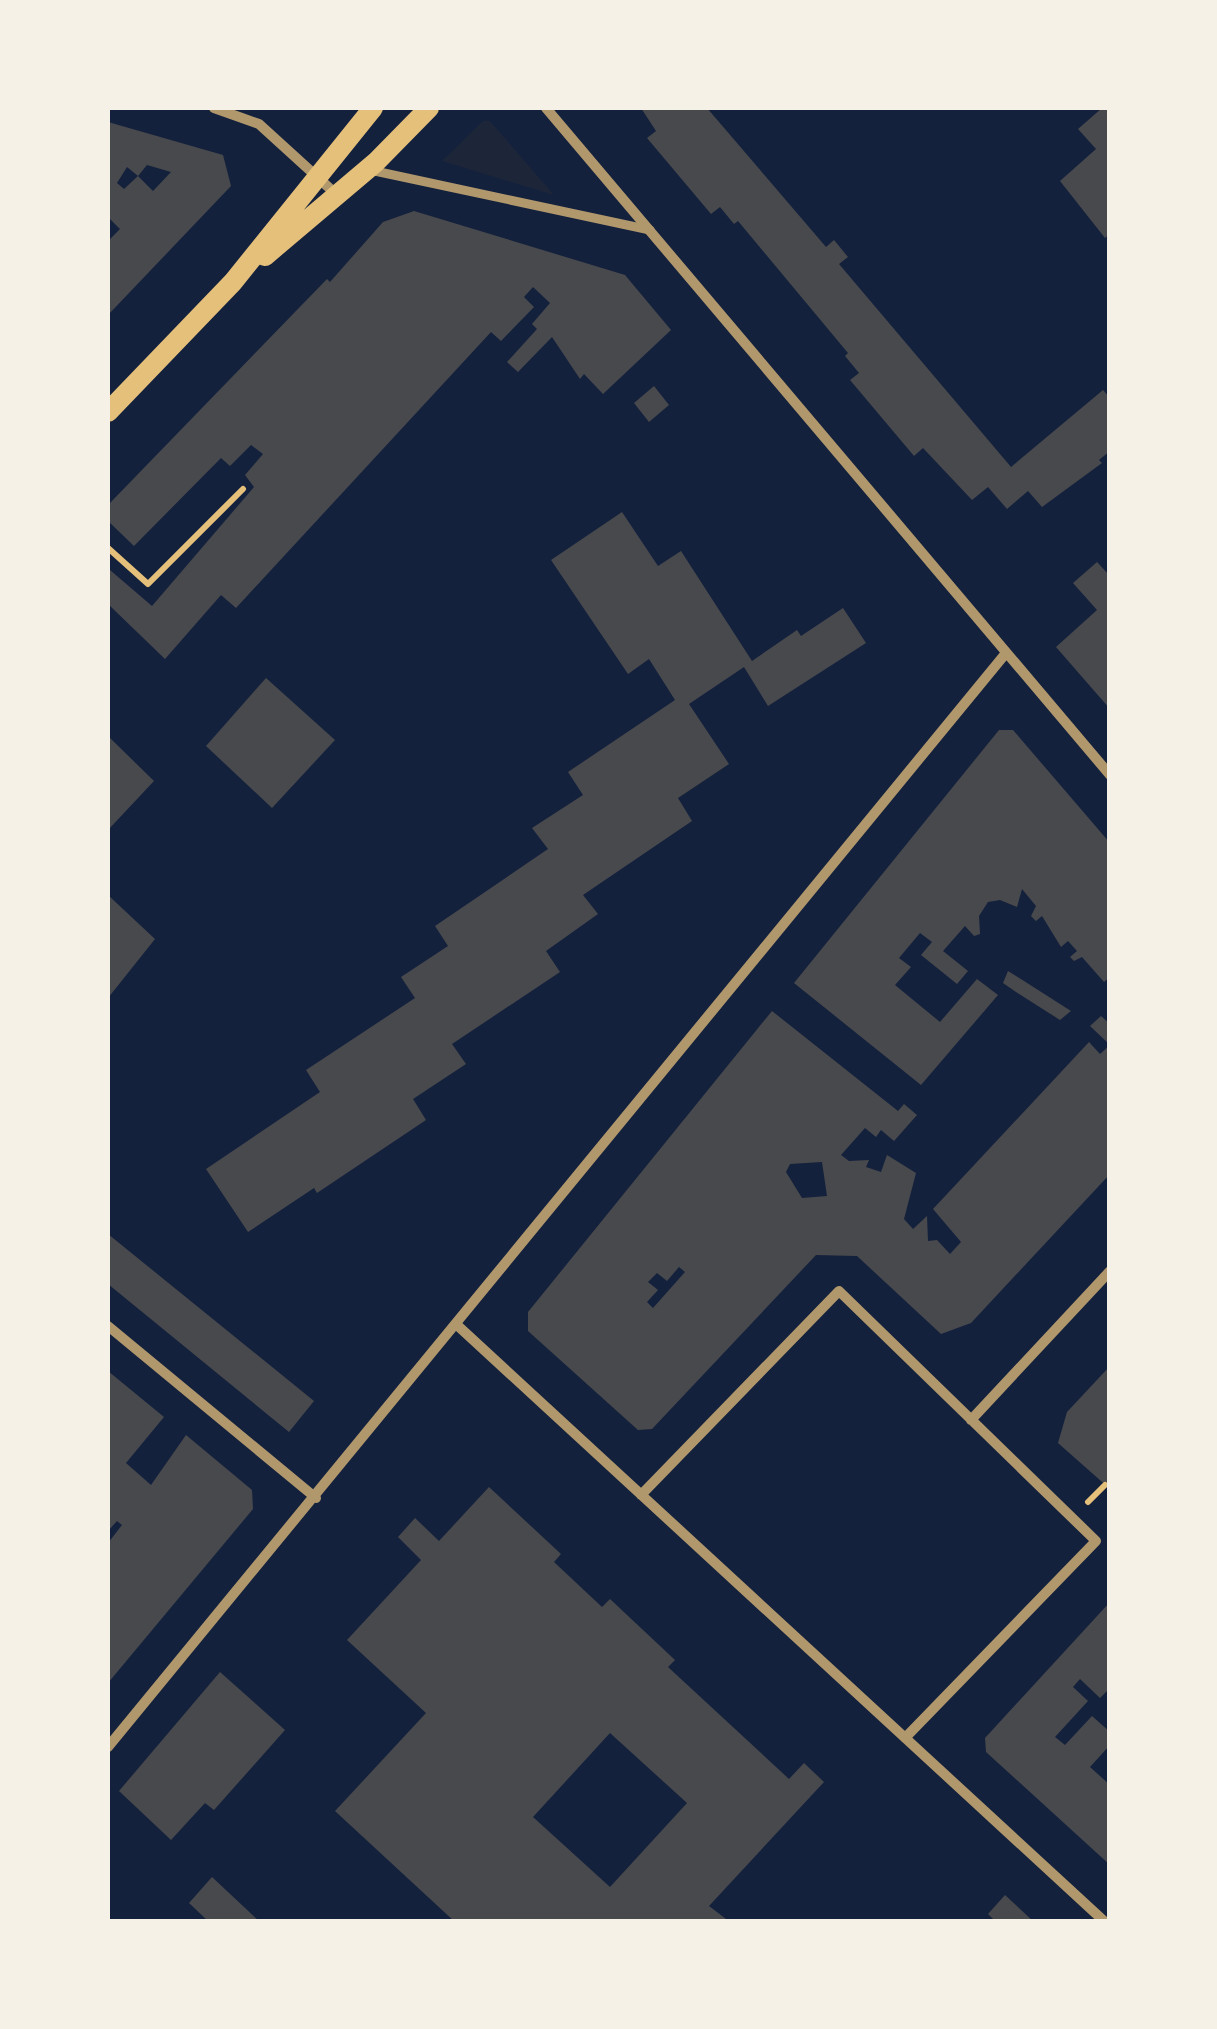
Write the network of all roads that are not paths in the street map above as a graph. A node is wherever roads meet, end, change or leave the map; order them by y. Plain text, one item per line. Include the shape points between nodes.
1 (214, 108) edge
2 (373, 108) edge
3 (429, 108) edge
4 (546, 108) edge
5 (368, 169) junction
6 (316, 176) junction
7 (337, 196) junction
8 (650, 230) junction
9 (233, 282) junction
10 (108, 412) edge
11 (1006, 653) junction
12 (1110, 775) edge
13 (1110, 1272) edge
14 (457, 1325) junction
15 (108, 1326) edge
16 (971, 1420) junction
17 (641, 1496) junction
18 (316, 1498) junction
19 (905, 1738) junction
20 (108, 1747) edge
21 (1105, 1922) edge

1 - 6 street via 260,124
2 - 6 main road
3 - 5 main road
4 - 8 street
5 - 7 main road
5 - 8 street
6 - 7 street
6 - 9 main road
7 - 9 main road
8 - 11 street
9 - 10 main road
11 - 12 street
11 - 14 street
13 - 16 street
14 - 17 street
14 - 18 street
15 - 18 street
16 - 17 street via 839,1291
16 - 19 street via 1096,1542
17 - 19 street
18 - 20 street
19 - 21 street

